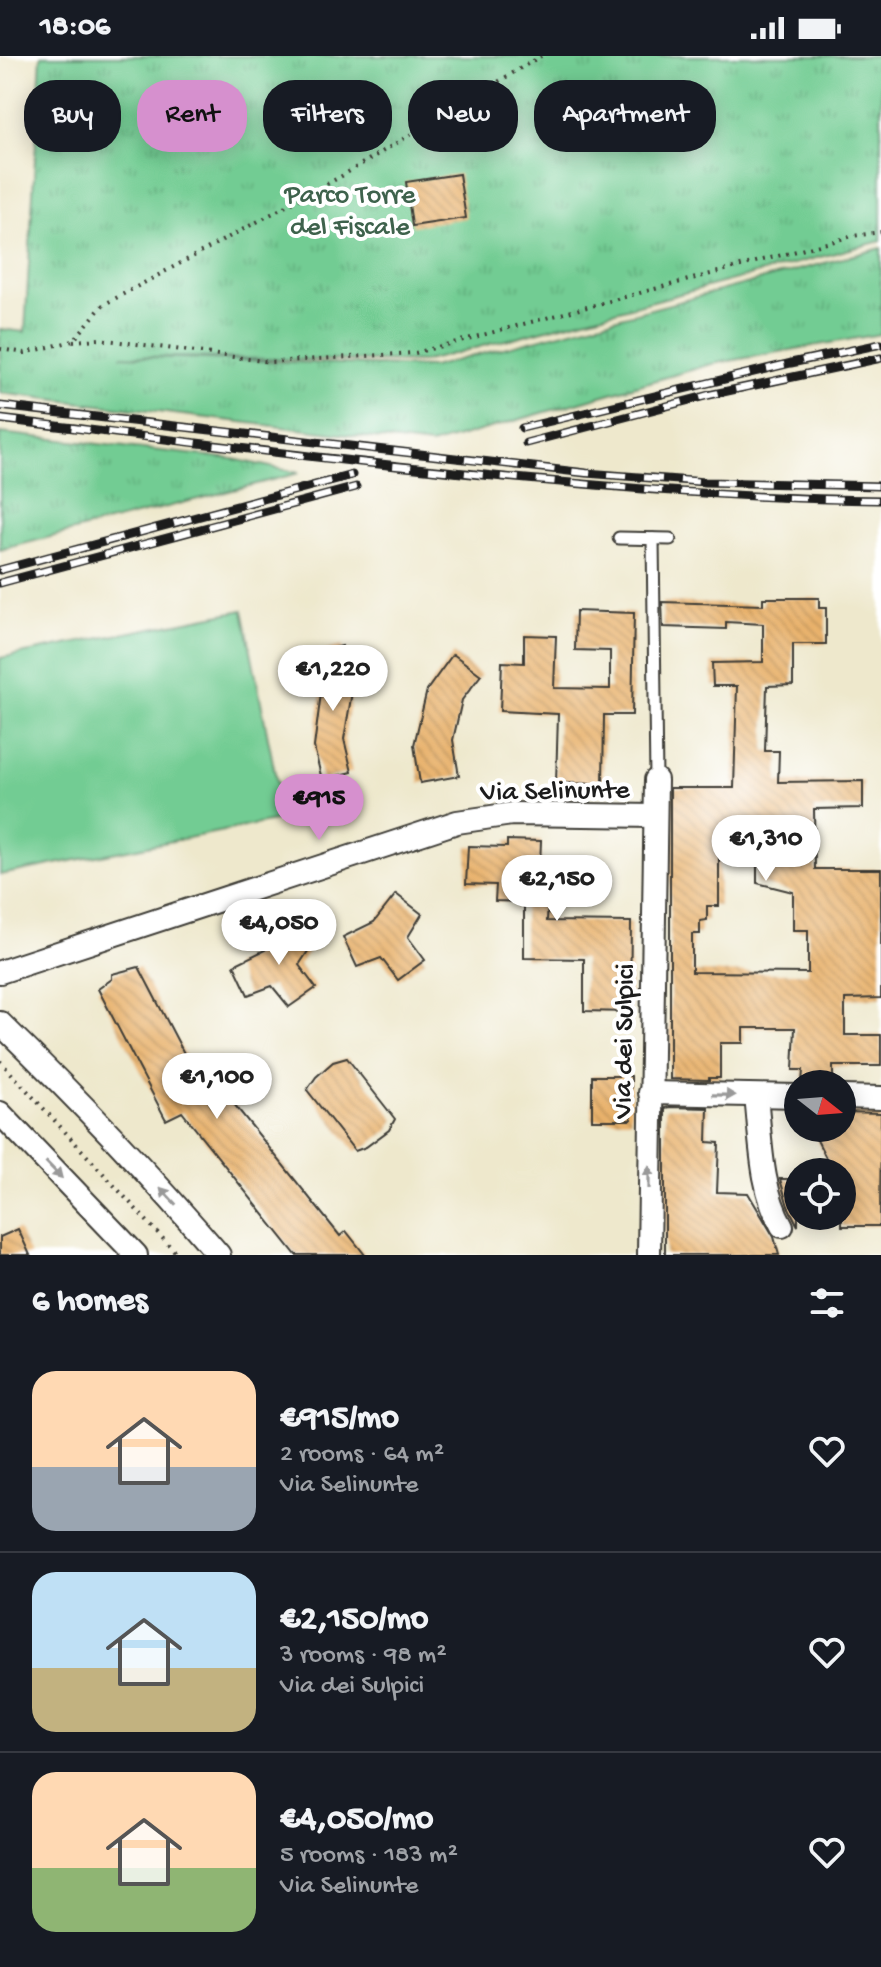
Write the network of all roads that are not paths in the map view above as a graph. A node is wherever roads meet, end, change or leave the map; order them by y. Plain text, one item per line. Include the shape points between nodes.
1 (619, 538) dead end
2 (653, 539) junction
3 (670, 539) dead end
4 (656, 780) joint
5 (655, 816) junction
6 (0, 972) edge
7 (0, 1023) edge
8 (650, 1093) junction
9 (756, 1096) junction
10 (784, 1096) edge
11 (856, 1097) edge
12 (881, 1098) edge
13 (0, 1113) edge
14 (782, 1226) dead end
15 (136, 1255) edge
16 (219, 1255) edge
17 (649, 1255) edge

1 - 2 lane
2 - 3 lane
2 - 4 lane
4 - 5 street, Via dei Sulpici
5 - 6 street, Via Selinunte via 528,813 471,819
5 - 8 street, Via dei Sulpici
16 -> 7 street via 77,1098
8 -> 9 street
17 -> 8 street, Via dei Sulpici
9 - 10 street
9 - 14 street via 768,1187
11 - 12 street
13 -> 15 street

